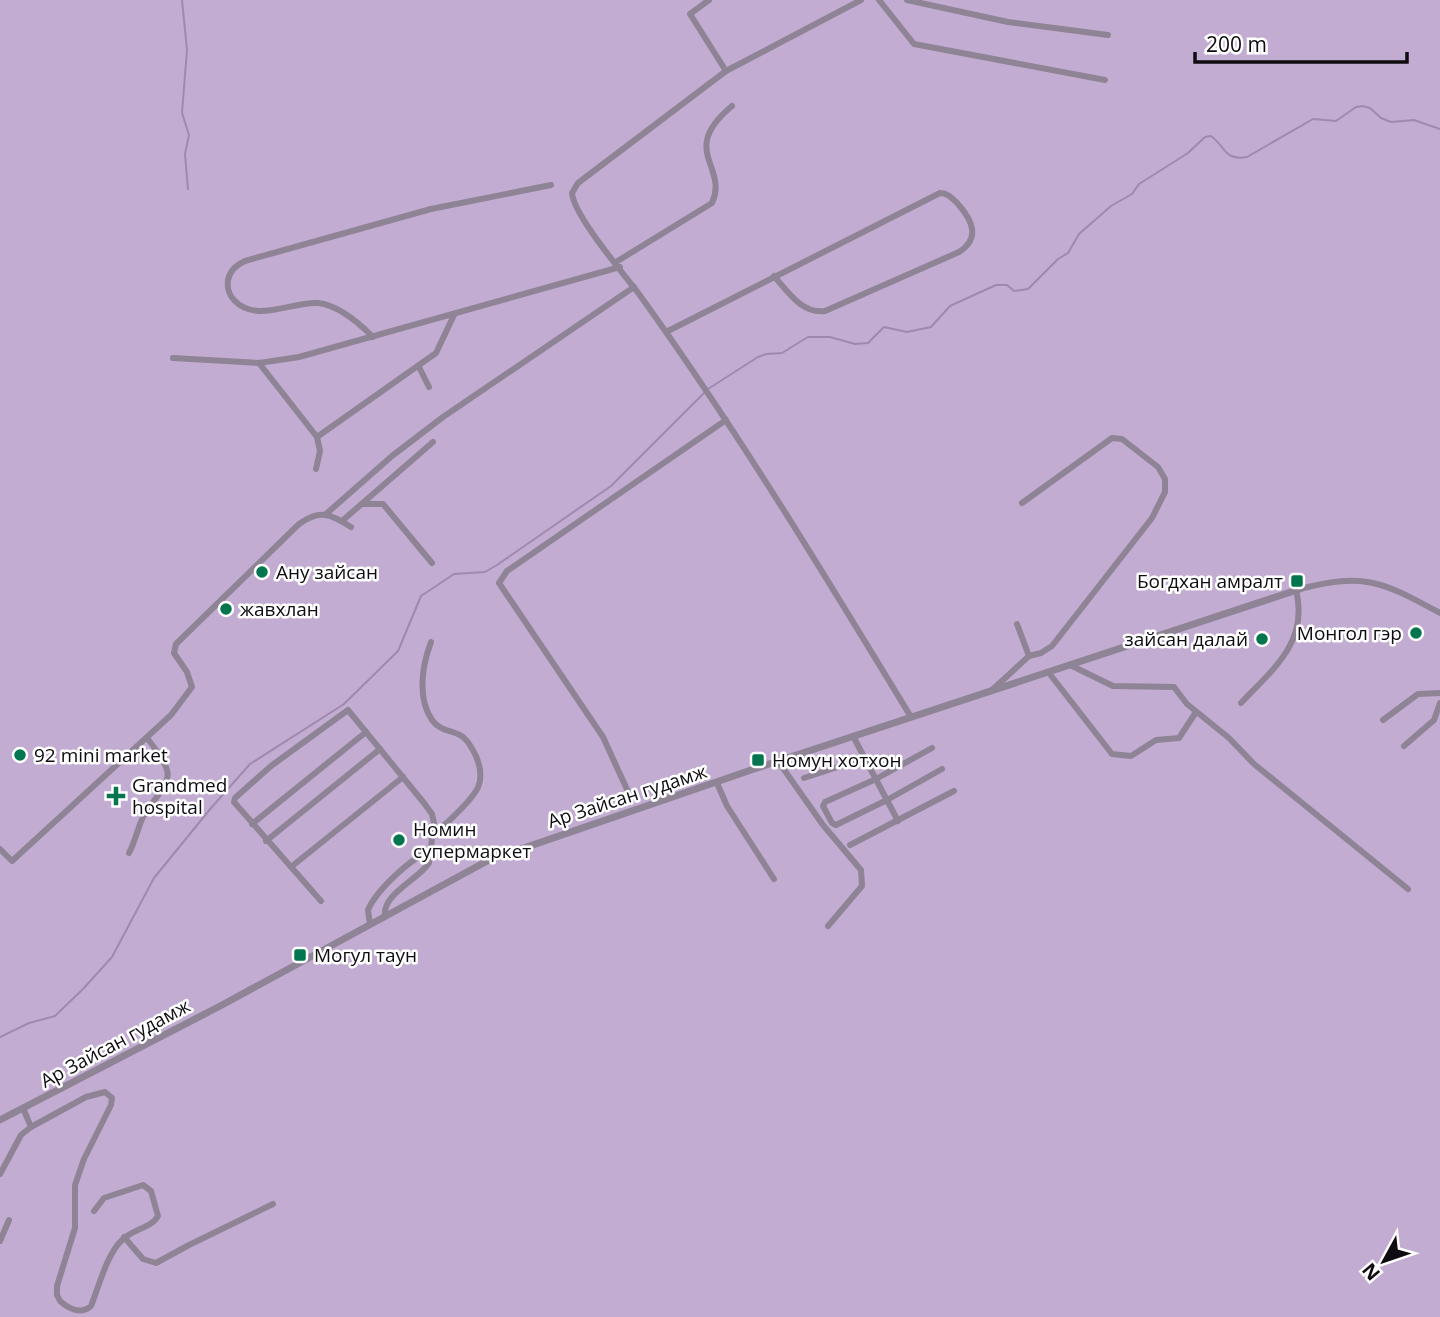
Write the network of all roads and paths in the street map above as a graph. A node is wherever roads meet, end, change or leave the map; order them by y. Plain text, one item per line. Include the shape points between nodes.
1 (709, 0) edge
2 (860, 0) edge
3 (879, 0) edge
4 (907, 0) edge
5 (1108, 35) dead end
6 (726, 71) junction
7 (1105, 80) dead end
8 (732, 106) dead end
9 (551, 186) dead end
10 (618, 265) junction
11 (774, 276) junction
12 (634, 287) junction
13 (454, 315) junction
14 (666, 332) junction
15 (373, 337) junction
16 (173, 358) dead end
17 (259, 363) junction
18 (419, 367) junction
19 (429, 387) dead end
20 (726, 420) junction
21 (317, 438) junction
22 (433, 442) dead end
23 (316, 469) dead end
24 (1023, 503) dead end
25 (362, 504) junction
26 (326, 514) junction
27 (342, 521) junction
28 (351, 527) dead end
29 (432, 563) dead end
30 (1298, 589) junction
31 (1440, 613) edge
32 (1017, 624) dead end
33 (431, 642) dead end
34 (1029, 656) junction
35 (1070, 665) junction
36 (1049, 673) junction
37 (989, 692) junction
38 (1440, 693) edge
39 (1440, 703) edge
40 (1241, 704) dead end
41 (1196, 712) junction
42 (911, 718) junction
43 (1383, 720) dead end
44 (366, 732) junction
45 (853, 736) junction
46 (147, 738) junction
47 (1404, 746) dead end
48 (932, 748) dead end
49 (380, 750) junction
50 (865, 758) junction
51 (778, 761) junction
52 (943, 768) dead end
53 (403, 777) junction
54 (804, 778) dead end
55 (876, 779) junction
56 (717, 783) junction
57 (954, 791) dead end
58 (630, 796) dead end
59 (887, 800) junction
60 (898, 821) junction
61 (252, 824) junction
62 (433, 832) junction
63 (266, 841) junction
64 (850, 845) dead end
65 (0, 849) edge
66 (432, 851) junction
67 (130, 853) dead end
68 (291, 867) junction
69 (774, 879) dead end
70 (1408, 889) dead end
71 (321, 901) dead end
72 (385, 916) junction
73 (370, 924) junction
74 (828, 926) dead end
75 (23, 1108) junction
76 (0, 1119) edge
77 (31, 1127) junction
78 (0, 1174) edge
79 (273, 1204) dead end
80 (94, 1211) dead end
81 (9, 1220) dead end
82 (124, 1237) junction
83 (0, 1241) edge

1 - 6 street via 690,14
2 - 6 street
3 - 7 street via 915,44
4 - 5 street via 1008,22
6 - 10 street via 574,187 572,199
8 - 10 street via 719,118 705,147 716,193 712,202
9 - 15 street via 431,209 245,261 230,274 231,296 244,307 263,311 320,304 357,321
10 - 12 street
10 - 13 street
11 - 11 street via 940,193 951,197 973,226 971,240 960,252 825,311 803,307
11 - 14 street
12 - 14 street
12 - 26 street via 443,417
13 - 15 street
13 - 18 street via 436,354
14 - 20 street
15 - 17 street
16 - 17 street
17 - 21 street
18 - 19 street
18 - 21 street
20 - 42 street
20 - 58 street via 507,571 499,583 603,737
21 - 23 street
22 - 25 street
24 - 34 street via 1112,438 1122,439 1158,467 1165,479 1165,492 1152,518 1052,646
25 - 27 street
25 - 29 street via 383,504
26 - 27 street
26 - 46 street via 299,524 176,644 174,653 192,687
27 - 28 street
30 - 31 street via 1330,581 1368,580
30 - 35 street, Ар Зайсан гудамж
30 - 40 street via 1300,605 1286,655
32 - 34 street
33 - 62 street via 422,684 425,707 433,723 466,739 482,775 471,799
34 - 37 street
35 - 36 street, Ар Зайсан гудамж
35 - 41 street via 1113,686 1174,687
36 - 37 street, Ар Зайсан гудамж
36 - 41 street via 1112,754 1131,756 1156,740 1179,738
37 - 42 street, Ар Зайсан гудамж
38 - 43 street via 1418,694
39 - 47 street via 1434,720
41 - 70 street
42 - 45 street, Ар Зайсан гудамж
44 - 49 street
44 - 61 street
44 - 61 street via 348,710 271,766 235,798
45 - 50 street
45 - 51 street, Ар Зайсан гудамж
46 - 65 street via 12,862
46 - 67 street via 168,768 169,780 144,817
48 - 55 street
49 - 53 street
49 - 63 street
50 - 54 street
50 - 55 street
51 - 56 street, Ар Зайсан гудамж
51 - 74 street via 861,870 862,886
52 - 59 street
53 - 62 street via 432,814
53 - 68 street
55 - 59 street
55 - 59 street via 823,804 832,823
56 - 69 street
56 - 72 street, Ар Зайсан гудамж via 489,860
57 - 60 street
59 - 60 street
60 - 64 street
61 - 63 street
62 - 66 street
63 - 68 street
66 - 72 street via 425,870 387,904
66 - 73 street via 417,858 379,892 368,910
68 - 71 street
72 - 73 street, Ар Зайсан гудамж
73 - 75 street, Ар Зайсан гудамж
75 - 76 street, Ар Зайсан гудамж
75 - 77 street
77 - 78 street via 21,1135
77 - 82 street via 92,1094 105,1092 112,1098 75,1185 75,1228 57,1289 62,1304 78,1310 90,1307
79 - 82 street via 156,1264 143,1259
80 - 82 street via 104,1198 141,1185 148,1187 158,1218
81 - 83 street

